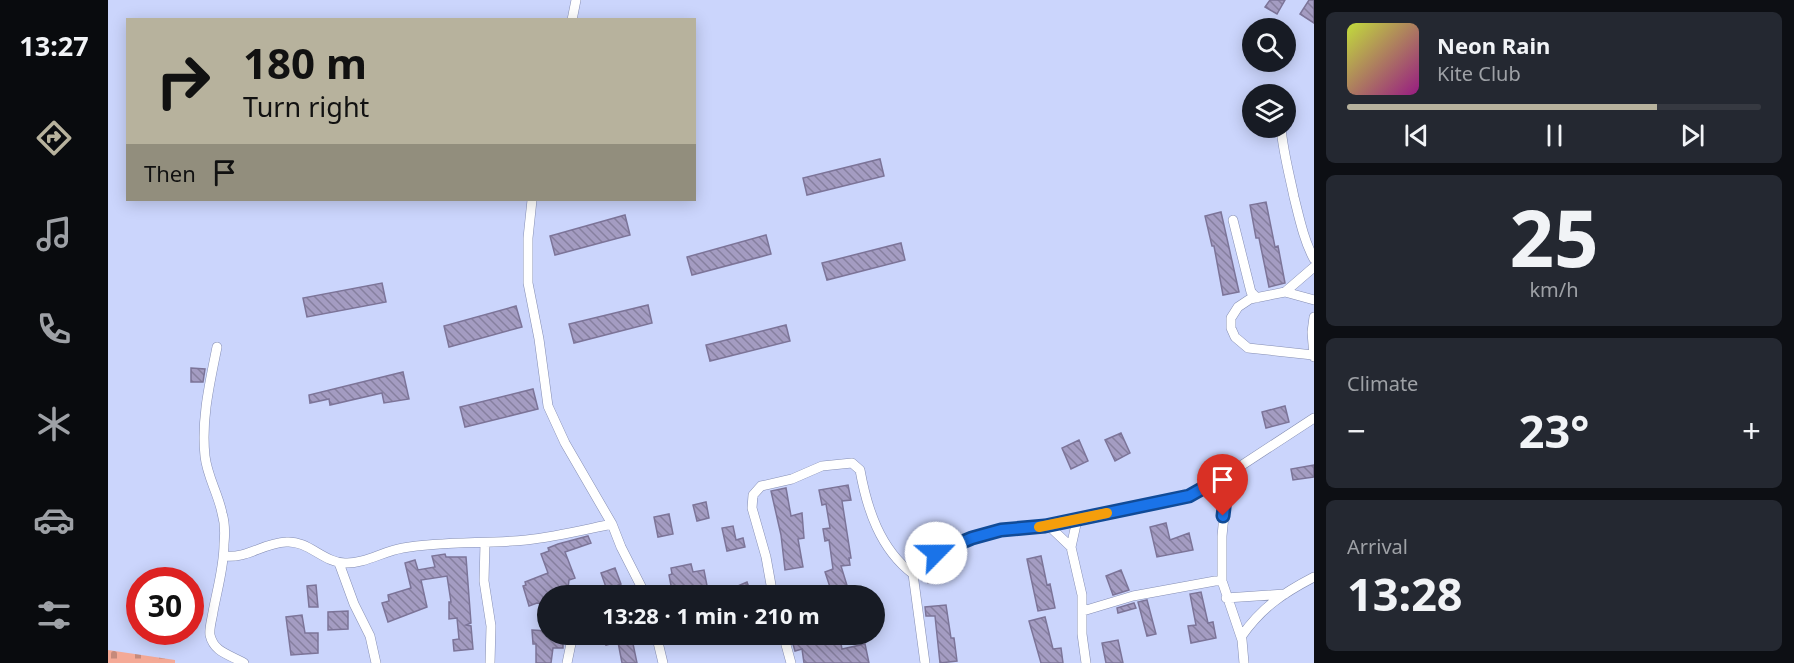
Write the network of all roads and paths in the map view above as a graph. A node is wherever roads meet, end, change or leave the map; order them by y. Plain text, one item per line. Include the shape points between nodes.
1 (576, 0) edge
2 (572, 18) edge
3 (1282, 138) edge
4 (532, 201) edge
5 (1233, 220) dead end
6 (1314, 259) edge
7 (1314, 267) edge
8 (1285, 292) junction
9 (1257, 298) junction
10 (1314, 300) edge
11 (1314, 317) edge
12 (217, 346) dead end
13 (1314, 356) edge
14 (1314, 418) edge
15 (1228, 474) junction
16 (1077, 520) junction
17 (612, 524) junction
18 (1049, 526) junction
19 (485, 543) junction
20 (1071, 547) junction
21 (224, 556) junction
22 (339, 562) junction
23 (913, 574) junction
24 (1314, 577) edge
25 (1222, 581) junction
26 (640, 585) edge
27 (771, 585) edge
28 (1285, 594) junction
29 (1226, 598) junction
30 (1083, 611) junction
31 (1241, 637) junction
32 (571, 645) edge
33 (659, 645) edge
34 (786, 645) edge
35 (244, 663) edge
36 (376, 663) edge
37 (490, 663) edge
38 (567, 663) edge
39 (663, 663) edge
40 (791, 663) edge
41 (925, 663) edge
42 (1086, 663) edge
43 (1244, 663) edge

1 - 2 street
3 - 6 street via 1298,211
4 - 17 street via 528,283 545,396 565,443
5 - 9 street via 1251,292
7 - 8 street
8 - 9 street
8 - 10 street
9 - 13 street via 1234,311 1231,328 1236,337 1248,348
11 - 13 street
12 - 21 street via 204,434 205,456 225,528
14 - 15 street
15 - 16 street via 1189,496
15 - 25 street
16 - 18 street
16 - 20 street
17 - 19 street via 557,536
17 - 26 street
18 - 20 street
18 - 23 street via 1001,530 972,538 936,553
19 - 22 street via 402,548 347,564
19 - 37 street
20 - 30 street
21 - 22 street via 238,557 287,541
21 - 35 street via 210,635 219,651
22 - 36 street via 370,636
23 - 27 street via 892,555 881,536 860,470 852,463 829,465 760,486 753,495 752,508
23 - 41 street
24 - 28 street
25 - 29 street
25 - 30 street via 1133,596
28 - 29 street
28 - 31 street via 1255,617
29 - 31 street
30 - 42 street
31 - 43 street
32 - 38 street
33 - 39 street
34 - 40 street

